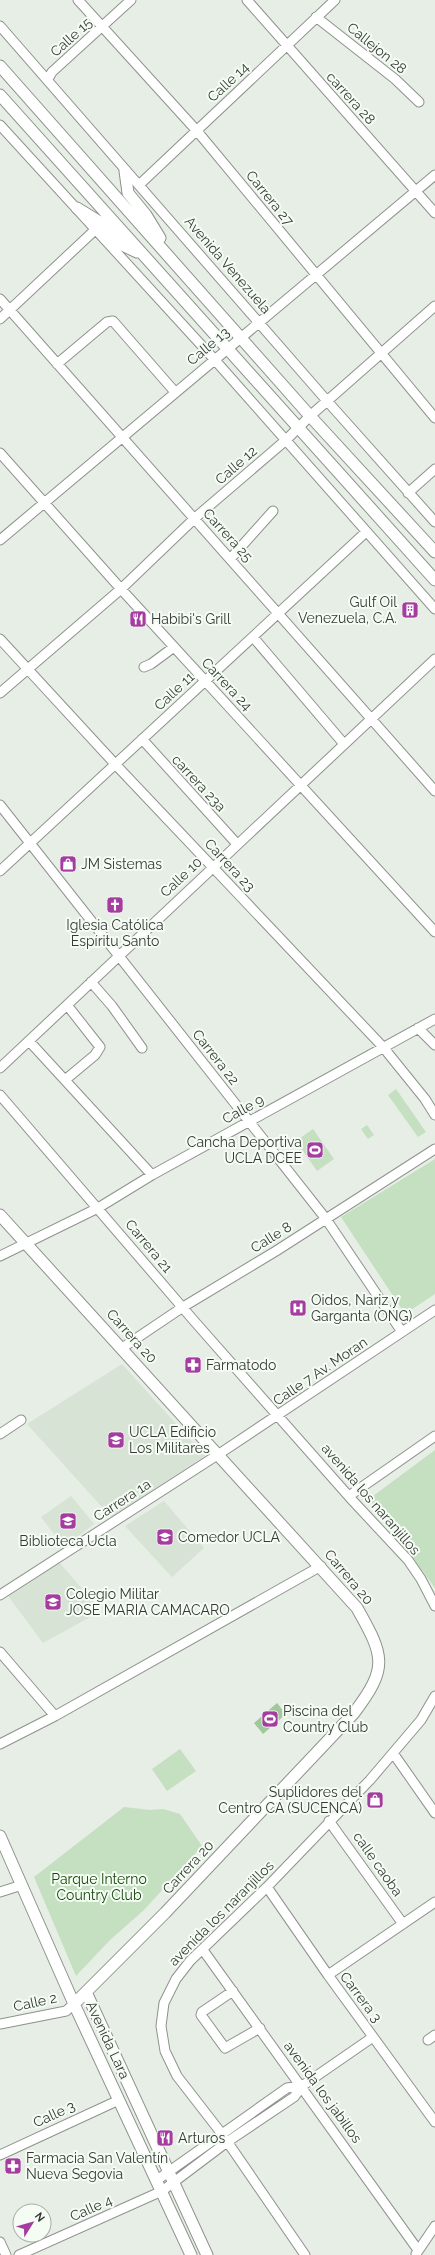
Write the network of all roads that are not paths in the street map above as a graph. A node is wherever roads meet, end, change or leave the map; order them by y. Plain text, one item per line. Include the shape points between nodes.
1 (78, 0) edge
2 (131, 0) edge
3 (247, 0) edge
4 (335, 0) edge
5 (316, 17) junction
6 (0, 26) edge
7 (102, 28) junction
8 (286, 46) junction
9 (0, 66) edge
10 (48, 79) junction
11 (0, 95) edge
12 (419, 102) dead end
13 (0, 125) edge
14 (197, 131) junction
15 (125, 171) junction
16 (435, 175) edge
17 (139, 185) junction
18 (416, 192) junction
19 (77, 208) junction
20 (435, 213) edge
21 (96, 229) junction
22 (144, 256) junction
23 (176, 264) junction
24 (315, 276) junction
25 (0, 299) edge
26 (435, 306) edge
27 (10, 310) junction
28 (0, 319) edge
29 (259, 324) junction
30 (240, 337) junction
31 (228, 348) junction
32 (381, 355) junction
33 (214, 359) junction
34 (57, 364) junction
35 (176, 392) junction
36 (328, 402) junction
37 (310, 416) junction
38 (435, 418) edge
39 (298, 428) junction
40 (122, 437) junction
41 (286, 440) junction
42 (0, 453) edge
43 (435, 469) edge
44 (408, 493) junction
45 (44, 501) junction
46 (273, 511) dead end
47 (195, 518) junction
48 (435, 522) edge
49 (366, 532) junction
50 (0, 540) edge
51 (435, 552) edge
52 (231, 558) junction
53 (435, 580) edge
54 (121, 589) junction
55 (435, 608) edge
56 (279, 613) junction
57 (253, 637) junction
58 (0, 639) edge
59 (174, 646) junction
60 (435, 659) edge
61 (144, 666) dead end
62 (28, 668) junction
63 (206, 680) junction
64 (0, 693) edge
65 (372, 719) junction
66 (142, 740) junction
67 (344, 744) junction
68 (116, 765) junction
69 (300, 784) junction
70 (435, 791) edge
71 (0, 805) edge
72 (29, 842) junction
73 (237, 844) junction
74 (213, 867) junction
75 (0, 870) edge
76 (435, 932) edge
77 (119, 955) junction
78 (91, 982) junction
79 (67, 1005) junction
80 (435, 1019) edge
81 (418, 1028) junction
82 (29, 1040) junction
83 (435, 1045) edge
84 (383, 1047) junction
85 (142, 1048) dead end
86 (0, 1068) edge
87 (65, 1080) junction
88 (0, 1095) edge
89 (435, 1115) edge
90 (248, 1121) junction
91 (435, 1149) edge
92 (152, 1175) junction
93 (98, 1208) junction
94 (0, 1215) edge
95 (326, 1219) junction
96 (26, 1243) junction
97 (0, 1256) edge
98 (182, 1307) junction
99 (435, 1310) edge
100 (402, 1332) junction
101 (122, 1348) junction
102 (278, 1415) junction
103 (21, 1420) dead end
104 (0, 1434) edge
105 (435, 1436) edge
106 (219, 1454) junction
107 (349, 1496) junction
108 (321, 1566) junction
109 (0, 1595) edge
110 (435, 1606) edge
111 (0, 1652) edge
112 (435, 1696) edge
113 (55, 1716) junction
114 (0, 1744) edge
115 (393, 1753) junction
116 (435, 1812) edge
117 (330, 1821) junction
118 (0, 1836) edge
119 (22, 1885) junction
120 (268, 1887) junction
121 (0, 1892) edge
122 (435, 1902) edge
123 (403, 1924) junction
124 (203, 1950) junction
125 (328, 1975) junction
126 (233, 1991) junction
127 (86, 1992) junction
128 (74, 2004) junction
129 (0, 2024) edge
130 (260, 2028) junction
131 (373, 2037) junction
132 (302, 2086) junction
133 (119, 2100) junction
134 (435, 2122) edge
135 (222, 2134) junction
136 (227, 2142) junction
137 (0, 2155) edge
138 (168, 2171) junction
139 (157, 2180) junction
140 (174, 2182) junction
141 (157, 2193) junction
142 (435, 2226) edge
143 (0, 2242) edge
144 (416, 2253) edge
145 (6, 2255) edge
146 (19, 2255) edge
147 (191, 2255) edge
148 (207, 2255) edge
149 (305, 2255) edge

1 - 7 street, Carrera 27
2 - 7 street, Calle 15
3 - 8 street, carrera 28
4 - 5 street, Calle 14
5 - 8 street, Calle 14
5 - 12 street, Callejon 28 via 395,79
6 - 10 street, Avenida Venezuela
7 - 10 street, Calle 15 via 52,72
7 - 14 street, Carrera 27
8 - 14 street, Calle 14
8 - 18 street, carrera 28
9 - 23 street
10 - 15 street, Avenida Venezuela
11 - 22 street
13 - 19 street
14 - 17 street, Calle 14
14 - 24 street, Carrera 27
15 - 17 street, Avenida Venezuela
15 - 23 street via 128,193 146,215
16 - 18 street, Calle 13
17 - 29 street, Avenida Venezuela
18 - 20 street, carrera 28
18 - 24 street, Calle 13
19 - 21 street
19 - 22 street via 103,224 120,244
21 - 27 street
21 - 33 street
22 - 31 street
23 - 30 street
24 - 29 street, Calle 13
24 - 32 street, Carrera 27
25 - 27 street, Carrera 25
26 - 32 street, Calle 12
27 - 28 street
27 - 34 street, Carrera 25
29 - 30 street, Calle 13
29 - 36 street, Avenida Venezuela
30 - 31 street, Calle 13
30 - 37 street
31 - 33 street, Calle 13
31 - 39 street
32 - 36 street, Calle 12
32 - 38 street, Carrera 27
33 - 35 street, Calle 13
33 - 41 street
34 - 35 street via 107,322 114,321
34 - 40 street, Carrera 25
35 - 40 street, Calle 13
36 - 37 street, Calle 12
36 - 44 street, Avenida Venezuela
37 - 39 street, Calle 12
37 - 51 street
39 - 41 street, Calle 12
39 - 53 street
40 - 45 street, Calle 13
40 - 47 street, Carrera 25
41 - 47 street, Calle 12
41 - 49 street
42 - 45 street, Carrera 24
43 - 44 street
44 - 48 street, Avenida Venezuela
45 - 50 street, Calle 13
45 - 54 street, Carrera 24
46 - 52 street
47 - 52 street, Carrera 25
47 - 54 street, Calle 12
49 - 55 street
49 - 56 street, Calle 11
52 - 56 street, Carrera 25
54 - 59 street, Carrera 24
54 - 62 street, Calle 12
56 - 57 street, Calle 11
56 - 65 street, Carrera 25
57 - 63 street, Calle 11
57 - 67 street
58 - 62 street, Carrera 23
59 - 61 street via 152,664
59 - 63 street, Carrera 24
60 - 65 street, Calle 10
62 - 64 street, Calle 12
62 - 68 street, Carrera 23
63 - 66 street, Calle 11
63 - 69 street, Carrera 24
65 - 67 street, Calle 10
65 - 70 street, Carrera 25
66 - 68 street, Calle 11
66 - 73 street, carrera 23a
67 - 69 street, Calle 10
68 - 72 street, Calle 11
68 - 74 street, Carrera 23
69 - 73 street, Calle 10
69 - 76 street, Carrera 24
71 - 72 street, Carrera 22
72 - 75 street, Calle 11
72 - 77 street, Carrera 22
73 - 74 street, Calle 10
74 - 77 street, Calle 10
74 - 84 street, Carrera 23
77 - 78 street, Calle 10
77 - 90 street, Carrera 22
78 - 79 street, Calle 10
78 - 85 street
79 - 82 street, Calle 10
79 - 87 street via 100,1047 95,1055
80 - 81 street, Calle 9
81 - 83 street
81 - 84 street, Calle 9
82 - 86 street, Calle 10
82 - 87 street
84 - 89 street, Carrera 23
84 - 90 street, Calle 9
87 - 92 street
88 - 93 street, Carrera 21
90 - 92 street, Calle 9
90 - 95 street, Carrera 22
91 - 95 street, Calle 8
92 - 93 street, Calle 9
93 - 96 street, Calle 9
93 - 98 street, Carrera 21
94 - 96 street, Carrera 20
95 - 98 street, Calle 8
95 - 100 street, Carrera 22
96 - 97 street, Calle 9
96 - 101 street, Carrera 20
98 - 101 street, Calle 8
98 - 102 street, Carrera 21
99 - 100 street, Calle 7 Av. Moran
100 - 102 street, Calle 7 Av. Moran
101 - 106 street, Carrera 20
102 - 106 street, Calle 7 Av. Moran
102 - 107 street, avenida los naranjillos
103 - 104 street
105 - 107 street
106 - 108 street, Carrera 20
106 - 109 street, Carrera 1a
107 - 110 street, avenida los naranjillos via 408,1560 422,1579
108 - 113 street
108 - 127 street, Carrera 20 via 357,1608 373,1636 380,1661 372,1689 354,1712 176,1902
111 - 113 street
112 - 115 street, avenida los naranjillos via 421,1720
113 - 114 street
115 - 116 street
115 - 117 street, avenida los naranjillos
117 - 120 street, avenida los naranjillos
117 - 123 street, calle caoba
118 - 119 street, Avenida Lara
119 - 121 street
119 - 128 street, Avenida Lara
120 - 124 street, avenida los naranjillos
120 - 125 street, Carrera 3
122 - 123 street
123 - 125 street
124 - 126 street, avenida los jabillos
124 - 135 street, avenida los naranjillos via 190,1961 176,1979 164,2003 161,2026 165,2051 177,2076
125 - 131 street, Carrera 3
126 - 130 street, avenida los jabillos
126 - 130 street via 202,2012 203,2018 225,2048
127 - 128 street, Carrera 20
127 - 138 street, Avenida Lara
128 - 129 street, Calle 2 via 66,2011
128 - 133 street, Avenida Lara
130 - 132 street, avenida los jabillos
131 - 132 street
131 - 134 street, Carrera 3
132 - 135 street via 287,2088
132 - 136 street, Calle 4 via 294,2097
132 - 144 street, avenida los jabillos
133 - 137 street, Calle 3
133 - 139 street, Avenida Lara
135 - 136 street, avenida los naranjillos
135 - 138 street
136 - 140 street, Calle 4
136 - 149 street, avenida los naranjillos
138 - 139 street
138 - 140 street, Avenida Lara
139 - 141 street, Avenida Lara
140 - 141 street, Calle 4
140 - 148 street, Avenida Lara
141 - 146 street, Calle 4
141 - 147 street, Avenida Lara
142 - 144 street
143 - 145 street

